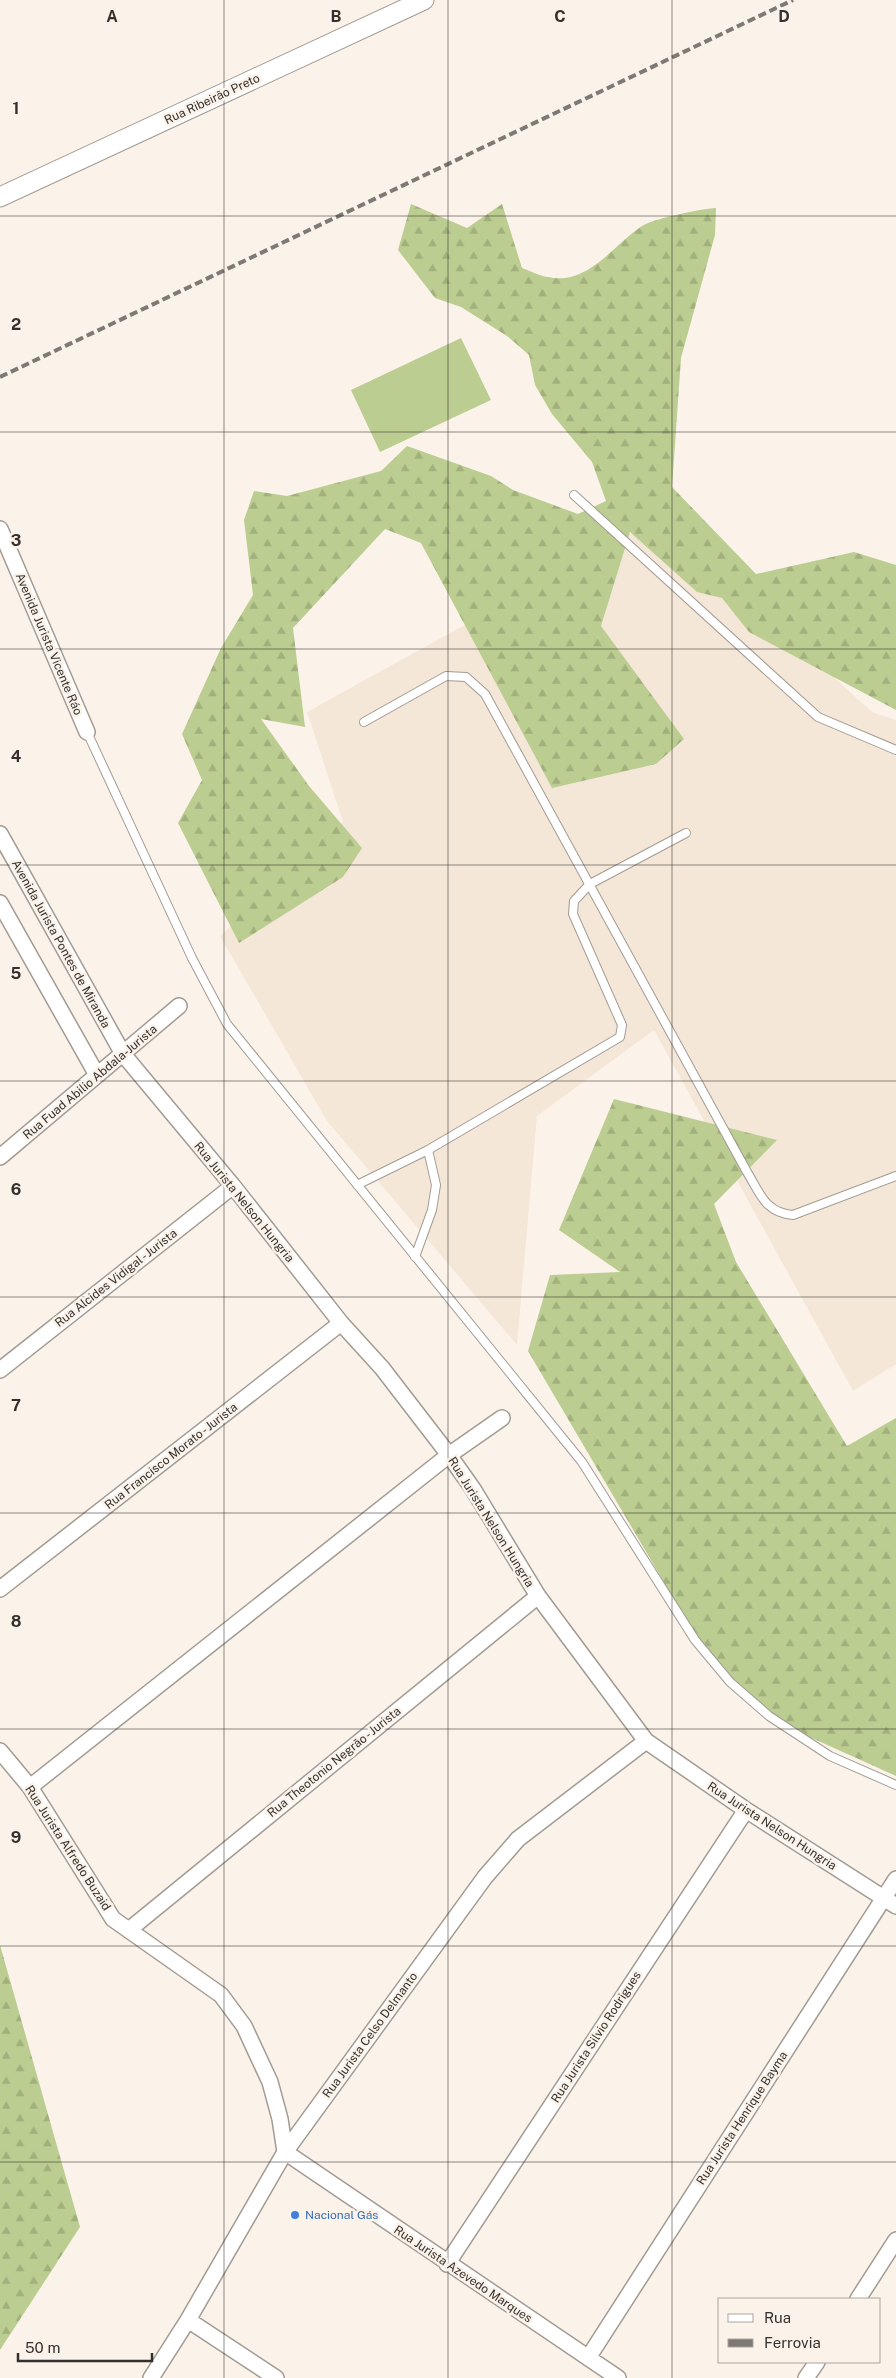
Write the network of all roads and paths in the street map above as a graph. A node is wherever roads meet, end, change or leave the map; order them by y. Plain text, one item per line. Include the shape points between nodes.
1 (424, 0) edge
2 (0, 197) edge
3 (574, 496) dead end
4 (0, 529) edge
5 (364, 722) dead end
6 (87, 732) joint
7 (896, 750) edge
8 (686, 833) dead end
9 (0, 834) edge
10 (590, 884) junction
11 (0, 902) edge
12 (179, 1006) dead end
13 (122, 1054) junction
14 (97, 1075) junction
15 (428, 1150) junction
16 (0, 1157) edge
17 (896, 1176) edge
18 (357, 1185) junction
19 (233, 1186) junction
20 (415, 1257) junction
21 (341, 1323) junction
22 (0, 1370) edge
23 (502, 1418) dead end
24 (449, 1455) junction
25 (0, 1589) edge
26 (538, 1596) junction
27 (646, 1741) junction
28 (0, 1751) edge
29 (896, 1785) edge
30 (30, 1787) junction
31 (746, 1810) junction
32 (896, 1879) edge
33 (890, 1902) edge
34 (130, 1929) junction
35 (285, 2152) junction
36 (896, 2240) edge
37 (446, 2264) junction
38 (859, 2298) edge
39 (188, 2320) junction
40 (588, 2358) junction
41 (816, 2363) edge
42 (151, 2378) edge
43 (276, 2378) edge
44 (618, 2378) edge
45 (806, 2378) edge

1 - 2 street, Rua Ribeirão Preto
3 - 7 lane via 818,717
4 - 6 street, Avenida Jurista Vicente Ráo
5 - 10 lane via 446,676 466,677 484,694
6 - 18 lane via 192,958 228,1024
8 - 10 lane
9 - 13 street, Avenida Jurista Pontes de Miranda
10 - 15 lane via 574,901 573,914 622,1025 620,1037
10 - 17 lane via 746,1172 769,1207 779,1214 793,1215
11 - 14 street
12 - 13 street, Rua Fuad Abilio Abdala-Jurista
13 - 14 street, Rua Fuad Abilio Abdala-Jurista
13 - 19 street, Rua Jurista Nelson Hungria
14 - 16 street, Rua Fuad Abilio Abdala-Jurista
15 - 18 lane
15 - 20 lane via 436,1185 432,1210
18 - 20 lane
19 - 21 street, Rua Jurista Nelson Hungria
19 - 22 street, Rua Alcides Vidigal - Jurista
20 - 29 lane via 582,1462 695,1640 730,1682 770,1716 830,1756
21 - 24 street, Rua Jurista Nelson Hungria via 382,1368
21 - 25 street, Rua Francisco Morato - Jurista
23 - 24 street
24 - 26 street, Rua Jurista Nelson Hungria
24 - 30 street
26 - 27 street, Rua Jurista Nelson Hungria
26 - 34 street, Rua Theotonio Negrão - Jurista
27 - 31 street, Rua Jurista Nelson Hungria
27 - 35 street, Rua Jurista Celso Delmanto via 513,1845 485,1877
28 - 30 street, Rua Jurista Alfredo Buzaid
30 - 34 street, Rua Jurista Alfredo Buzaid via 113,1919
31 - 33 street, Rua Jurista Nelson Hungria
31 - 37 street, Rua Jurista Silvio Rodrigues
32 - 33 street, Rua Jurista Henrique Bayma
33 - 40 street, Rua Jurista Henrique Bayma
34 - 35 street, Rua Jurista Alfredo Buzaid via 222,1995 244,2026 270,2082
35 - 37 street, Rua Jurista Azevedo Marques
35 - 39 street, Rua Jurista Celso Delmanto
36 - 38 street
37 - 40 street, Rua Jurista Azevedo Marques
39 - 42 street, Rua Jurista Celso Delmanto
39 - 43 street
40 - 44 street, Rua Jurista Azevedo Marques
41 - 45 street

